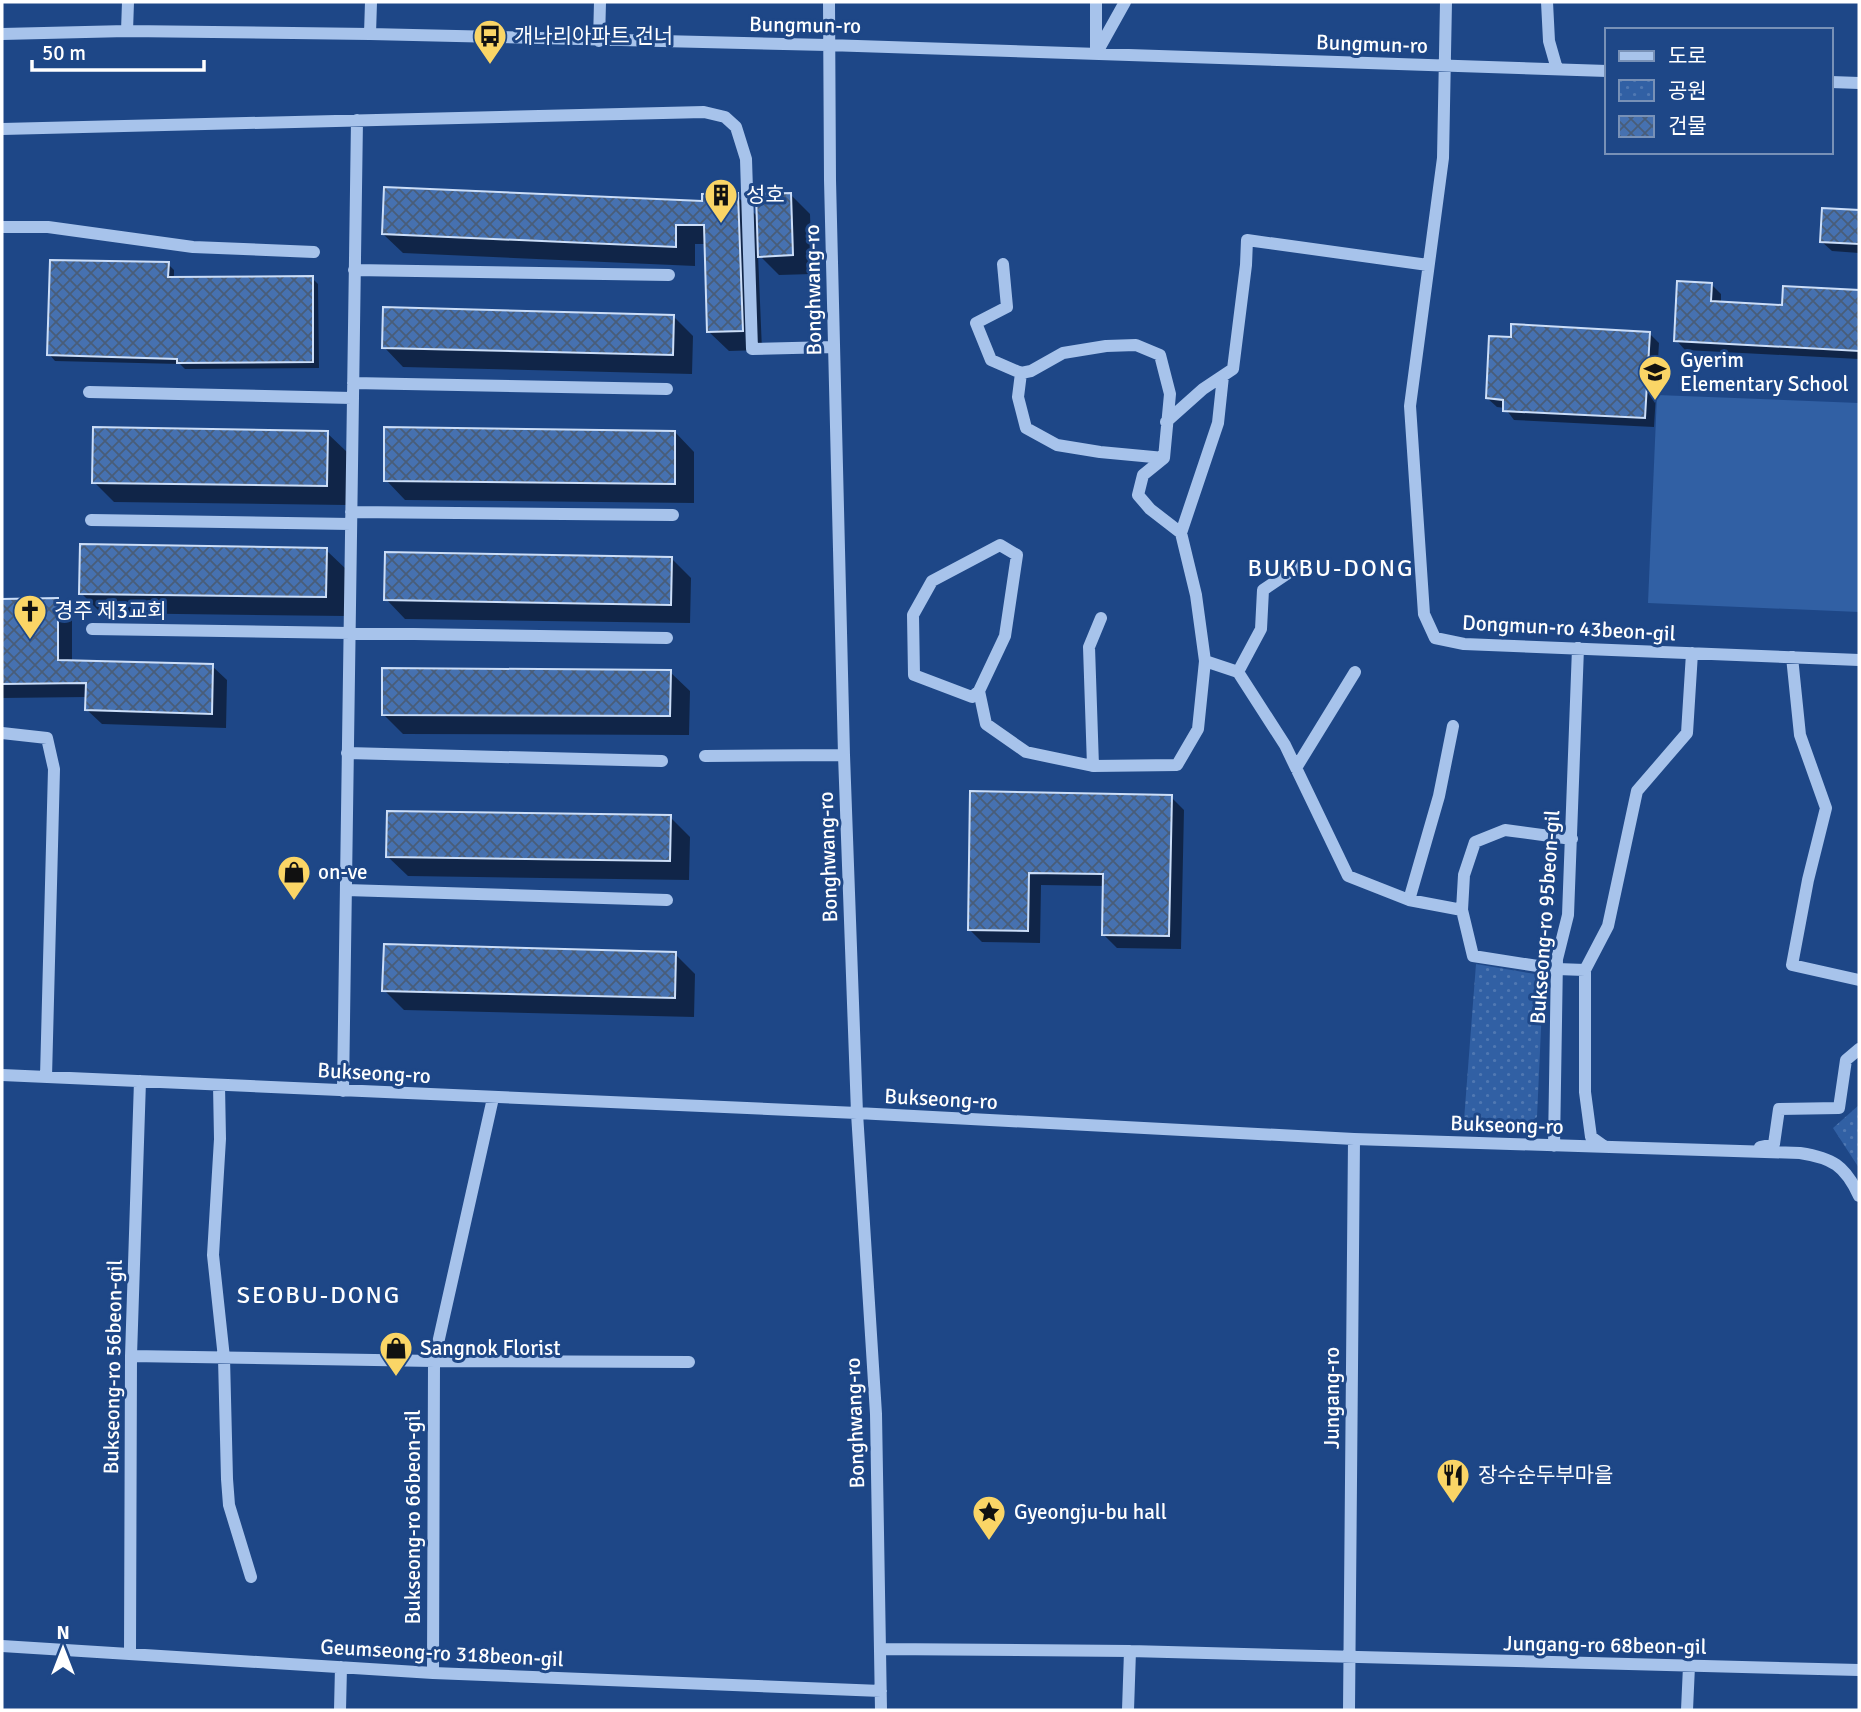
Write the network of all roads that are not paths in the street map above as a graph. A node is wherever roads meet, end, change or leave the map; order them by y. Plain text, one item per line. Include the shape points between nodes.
1 (128, 2) edge
2 (371, 2) edge
3 (600, 2) edge
4 (829, 2) edge
5 (1097, 2) edge
6 (1125, 2) edge
7 (1446, 2) edge
8 (1547, 2) edge
9 (127, 31) junction
10 (2, 34) edge
11 (370, 34) junction
12 (599, 40) junction
13 (828, 45) junction
14 (1096, 54) junction
15 (1446, 66) junction
16 (1557, 69) junction
17 (1605, 71) edge
18 (1833, 82) edge
19 (1859, 83) edge
20 (357, 120) junction
21 (2, 129) edge
22 (2, 227) edge
23 (314, 252) dead end
24 (1003, 264) dead end
25 (1428, 265) junction
26 (354, 270) junction
27 (669, 275) dead end
28 (833, 347) junction
29 (1021, 373) junction
30 (1223, 376) junction
31 (353, 383) junction
32 (667, 389) dead end
33 (89, 392) dead end
34 (352, 398) junction
35 (1166, 422) junction
36 (1164, 458) junction
37 (673, 515) dead end
38 (351, 518) junction
39 (91, 520) dead end
40 (1181, 533) junction
41 (1300, 565) dead end
42 (1101, 618) dead end
43 (92, 629) dead end
44 (349, 634) junction
45 (667, 638) dead end
46 (1578, 649) junction
47 (1692, 653) junction
48 (1792, 657) junction
49 (1859, 660) edge
50 (1205, 662) junction
51 (1238, 672) junction
52 (1355, 672) dead end
53 (979, 691) junction
54 (1453, 726) dead end
55 (2, 733) edge
56 (347, 753) junction
57 (705, 755) dead end
58 (844, 755) junction
59 (662, 761) dead end
60 (1093, 766) junction
61 (1296, 768) junction
62 (1572, 839) junction
63 (346, 890) junction
64 (667, 900) dead end
65 (1409, 901) junction
66 (1462, 910) junction
67 (1557, 969) junction
68 (1585, 970) junction
69 (1859, 980) edge
70 (1859, 1049) edge
71 (2, 1075) edge
72 (46, 1077) junction
73 (140, 1081) junction
74 (219, 1085) junction
75 (343, 1091) junction
76 (492, 1098) junction
77 (857, 1114) junction
78 (1354, 1139) junction
79 (1553, 1146) junction
80 (1605, 1147) junction
81 (1743, 1151) junction
82 (1859, 1196) edge
83 (131, 1356) junction
84 (224, 1358) junction
85 (434, 1361) junction
86 (689, 1362) dead end
87 (251, 1577) dead end
88 (2, 1646) edge
89 (881, 1649) junction
90 (1130, 1651) junction
91 (130, 1653) junction
92 (1349, 1657) junction
93 (1689, 1666) junction
94 (341, 1667) junction
95 (1859, 1670) edge
96 (433, 1673) junction
97 (881, 1691) junction
98 (340, 1710) edge
99 (881, 1710) edge
100 (1128, 1710) edge
101 (1349, 1710) edge
102 (1687, 1710) edge

1 - 9 street
2 - 11 street
3 - 12 street
4 - 13 street, Bonghwang-ro
5 - 14 street
6 - 14 street
7 - 15 street, Dongmun-ro 43beon-gil
8 - 16 street via 1549,41
9 - 10 street, Bungmun-ro
9 - 11 street, Bungmun-ro
11 - 12 street, Bungmun-ro
12 - 13 street, Bungmun-ro
13 - 14 street, Bungmun-ro
13 - 28 street, Bonghwang-ro
14 - 15 street, Bungmun-ro
15 - 16 street, Bungmun-ro
15 - 25 street, Dongmun-ro 43beon-gil via 1443,158
16 - 17 street, Bungmun-ro
18 - 19 street
20 - 21 street
20 - 26 street
20 - 28 street via 704,112 725,117 736,127 746,159 752,349
22 - 23 street via 48,228 193,247
24 - 29 street via 1007,307 976,323 991,360
25 - 30 street via 1247,240 1233,369
25 - 46 street, Dongmun-ro 43beon-gil via 1410,406 1424,614 1435,638 1464,644
26 - 27 street
26 - 31 street
28 - 58 street, Bonghwang-ro
29 - 35 street via 1063,353 1136,345 1160,355 1170,394
29 - 36 street via 1018,397 1026,428 1057,445
30 - 35 street
30 - 40 street via 1218,423
31 - 32 street
31 - 34 street
33 - 34 street
34 - 38 street
35 - 36 street
36 - 40 street via 1143,475 1138,495
37 - 38 street
38 - 39 street
38 - 44 street
40 - 50 street
41 - 51 street via 1263,590 1261,629
42 - 60 street via 1089,647
43 - 44 street
44 - 45 street
44 - 56 street
46 - 47 street, Dongmun-ro 43beon-gil
46 - 62 street, Bukseong-ro 95beon-gil
47 - 48 street, Dongmun-ro 43beon-gil
47 - 68 street via 1687,733 1637,791 1608,926
48 - 49 street, Dongmun-ro 43beon-gil
48 - 69 street via 1800,734 1826,808 1792,965
50 - 51 street
50 - 60 street via 1198,729 1177,765
51 - 61 street
52 - 61 street
53 - 53 street via 1005,636 1015,569 1017,555 1000,545 932,581 913,615 914,675 972,697
53 - 60 street via 986,724 1026,752
54 - 65 street
55 - 72 street via 47,738 54,769
56 - 59 street
56 - 63 street
57 - 58 street
58 - 77 street, Bonghwang-ro
61 - 65 street via 1348,876
62 - 66 street via 1505,830 1475,842 1464,875
62 - 67 street, Bukseong-ro 95beon-gil via 1569,915
63 - 64 street
63 - 75 street
65 - 66 street
66 - 67 street via 1473,956
67 - 68 street
67 - 79 street, Bukseong-ro 95beon-gil
68 - 80 street via 1585,1093 1591,1137
70 - 81 street via 1846,1060 1839,1108 1779,1109 1774,1144
71 - 72 street, Bukseong-ro
72 - 73 street, Bukseong-ro
73 - 74 street, Bukseong-ro
73 - 83 street, Bukseong-ro 56beon-gil
74 - 75 street, Bukseong-ro
74 - 84 street via 213,1255
75 - 76 street, Bukseong-ro
76 - 77 street, Bukseong-ro
76 - 85 street, Bukseong-ro 66beon-gil
77 - 78 street, Bukseong-ro
77 - 89 street, Bonghwang-ro via 876,1414
78 - 79 street, Bukseong-ro
78 - 92 street, Jungang-ro
79 - 80 street, Bukseong-ro
80 - 81 street, Bukseong-ro
81 - 82 street, Bukseong-ro via 1824,1157 1842,1168
83 - 84 street
83 - 91 street, Bukseong-ro 56beon-gil
84 - 85 street
84 - 87 street via 229,1505
85 - 86 street
85 - 96 street, Bukseong-ro 66beon-gil
88 - 91 street, Geumseong-ro 318beon-gil
89 - 90 street
89 - 97 street, Bonghwang-ro
90 - 92 street
90 - 100 street
91 - 94 street, Geumseong-ro 318beon-gil
92 - 93 street, Jungang-ro 68beon-gil
92 - 101 street, Jungang-ro
93 - 95 street, Jungang-ro 68beon-gil
93 - 102 street
94 - 96 street, Geumseong-ro 318beon-gil
94 - 98 street
96 - 97 street, Geumseong-ro 318beon-gil
97 - 99 street, Bonghwang-ro

